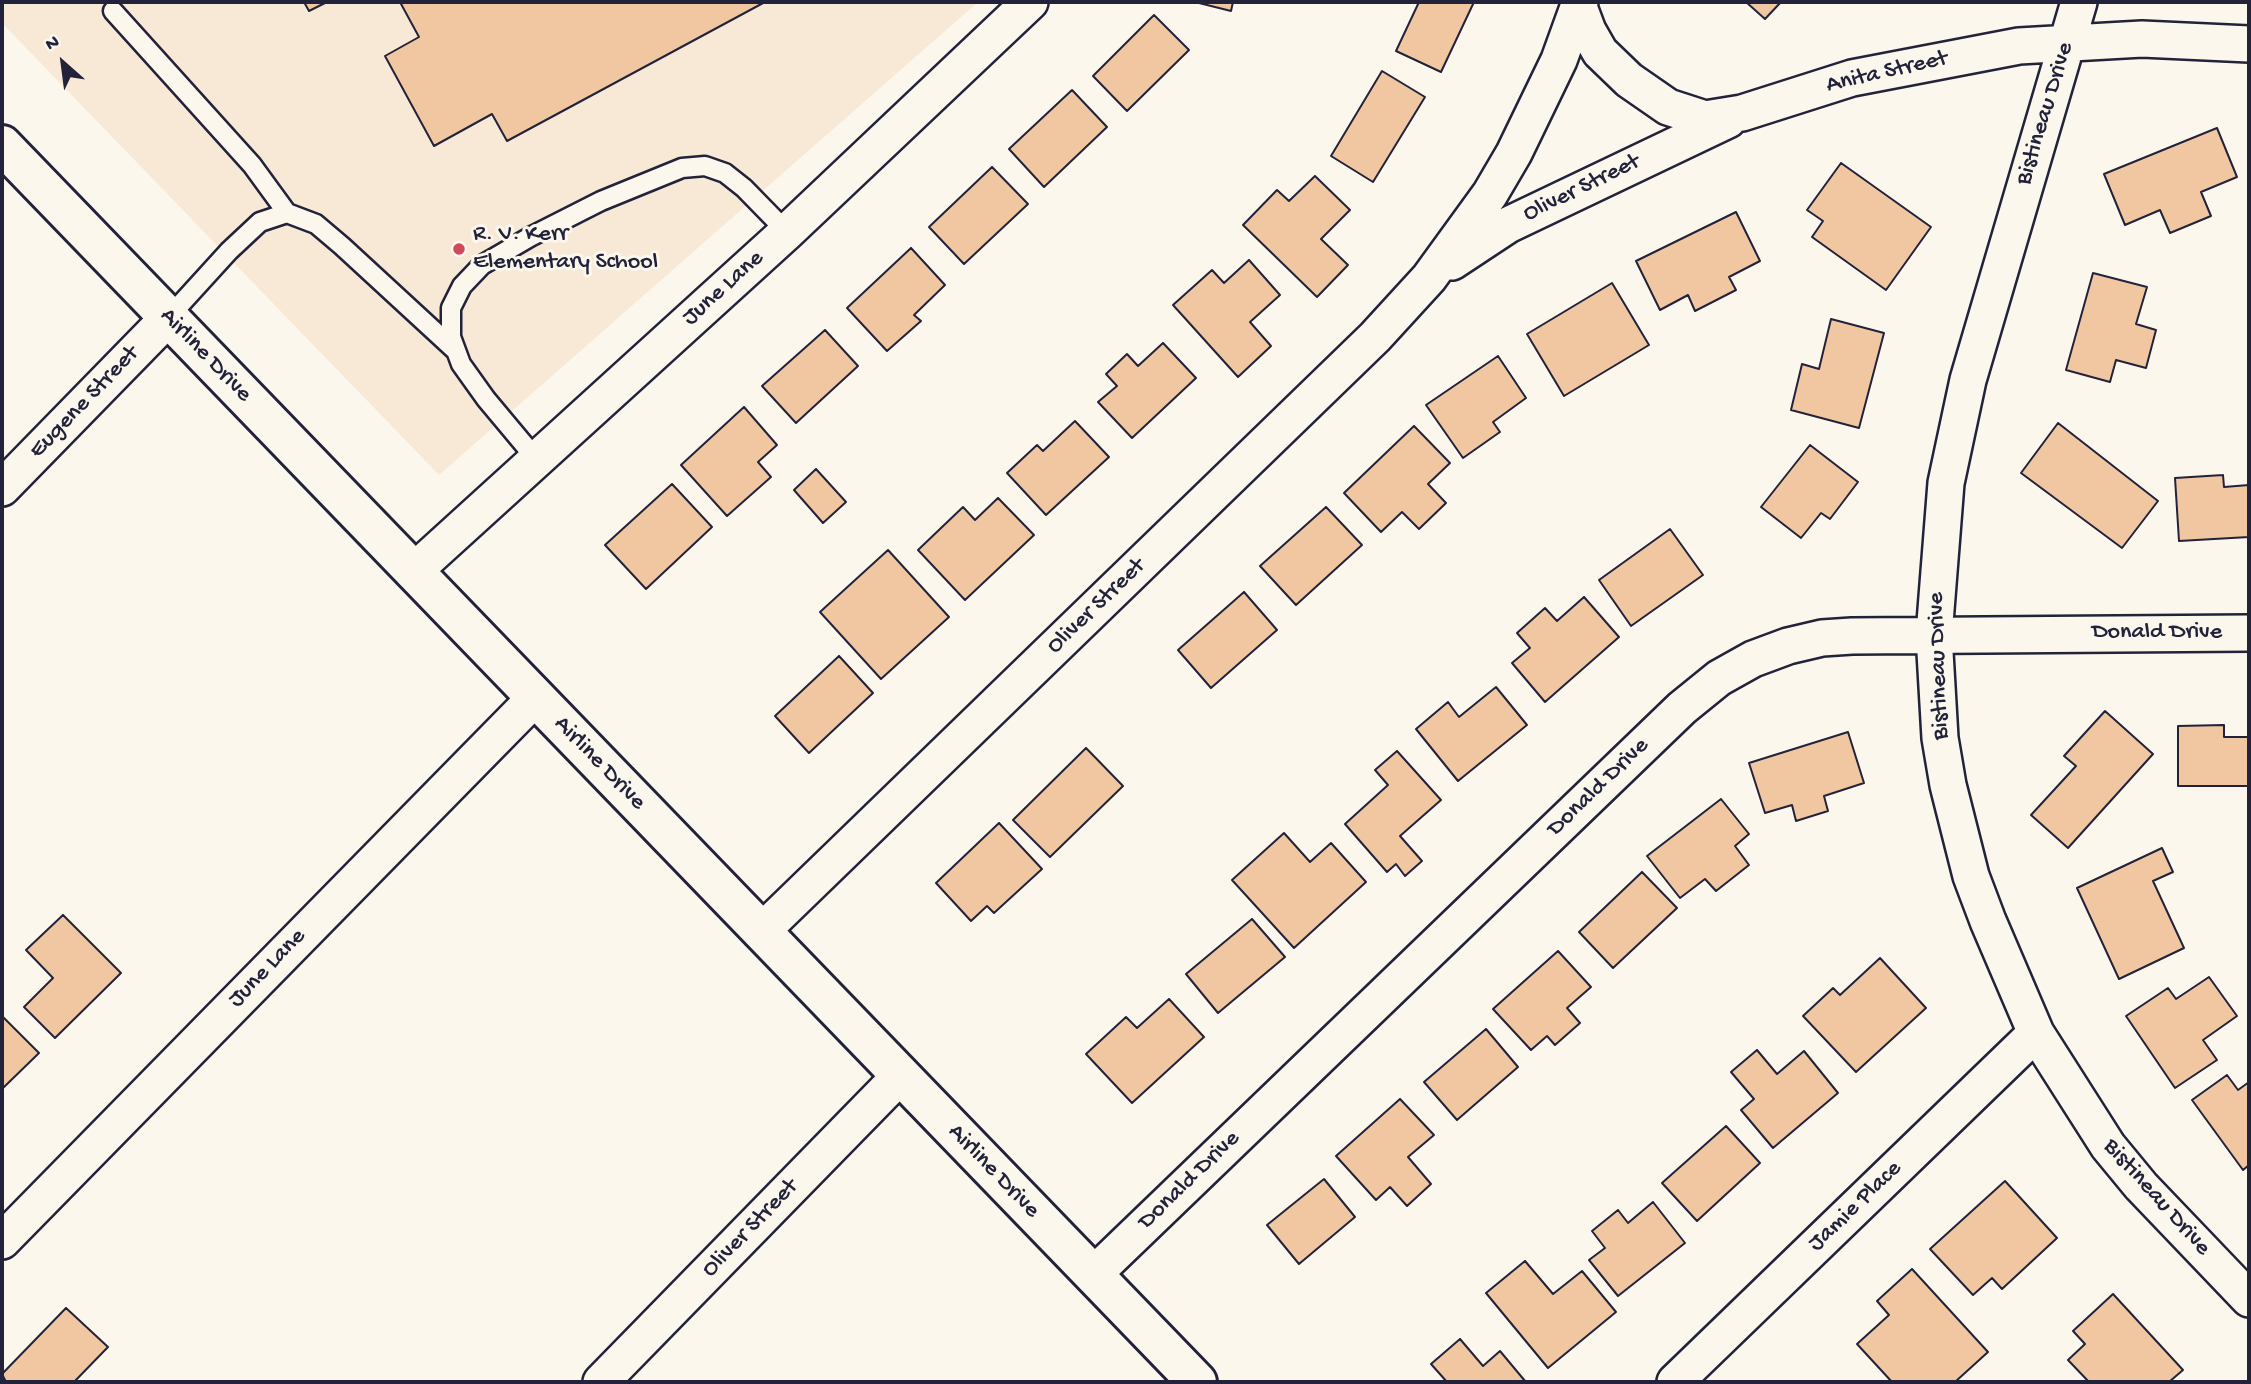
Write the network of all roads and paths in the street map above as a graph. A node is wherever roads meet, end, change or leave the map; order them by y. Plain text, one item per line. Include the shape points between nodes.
1 (1030, 2) edge
2 (2080, 2) edge
3 (1579, 4) edge
4 (113, 10) dead end
5 (2068, 41) junction
6 (2249, 44) edge
7 (1742, 113) junction
8 (2, 145) edge
9 (287, 213) junction
10 (787, 232) junction
11 (1429, 278) junction
12 (168, 318) junction
13 (457, 352) junction
14 (537, 460) junction
15 (2, 488) edge
16 (414, 572) junction
17 (2249, 633) edge
18 (1934, 635) junction
19 (535, 698) junction
20 (761, 932) junction
21 (2036, 1033) junction
22 (900, 1076) junction
23 (2, 1241) edge
24 (1093, 1275) junction
25 (2249, 1299) edge
26 (601, 1382) edge
27 (1197, 1382) edge
28 (1675, 1382) edge

1 - 10 street, June Lane
2 - 5 street, Bistineau Drive
3 - 7 street, Anita Street via 1600,52 1646,93 1668,107 1705,119
3 - 11 street, Oliver Street via 1559,60 1514,153
4 - 9 lane via 252,165
5 - 6 street, Anita Street
5 - 7 street, Anita Street via 1852,78
5 - 18 street, Bistineau Drive via 1957,425 1946,483
7 - 11 street, Oliver Street via 1508,225
8 - 12 main road, Airline Drive
9 - 12 lane via 260,222
9 - 13 lane via 316,224
10 - 13 lane via 725,173 705,166 682,168 601,201 482,265 461,286 451,309 451,337
10 - 14 street, June Lane
11 - 20 street, Oliver Street via 1375,337
12 - 15 street, Eugene Street
12 - 16 main road, Airline Drive
13 - 14 lane via 486,399
14 - 16 street, June Lane
16 - 19 main road, Airline Drive
17 - 18 street, Donald Drive
18 - 21 street, Bistineau Drive via 1940,738 1971,876
18 - 24 street, Donald Drive via 1822,638 1753,659 1719,678 1682,708
19 - 20 main road, Airline Drive
19 - 23 street, June Lane
20 - 22 main road, Airline Drive
21 - 25 street, Bistineau Drive via 2108,1146
21 - 28 street, Jamie Place
22 - 24 main road, Airline Drive
22 - 26 street, Oliver Street
24 - 27 main road, Airline Drive

